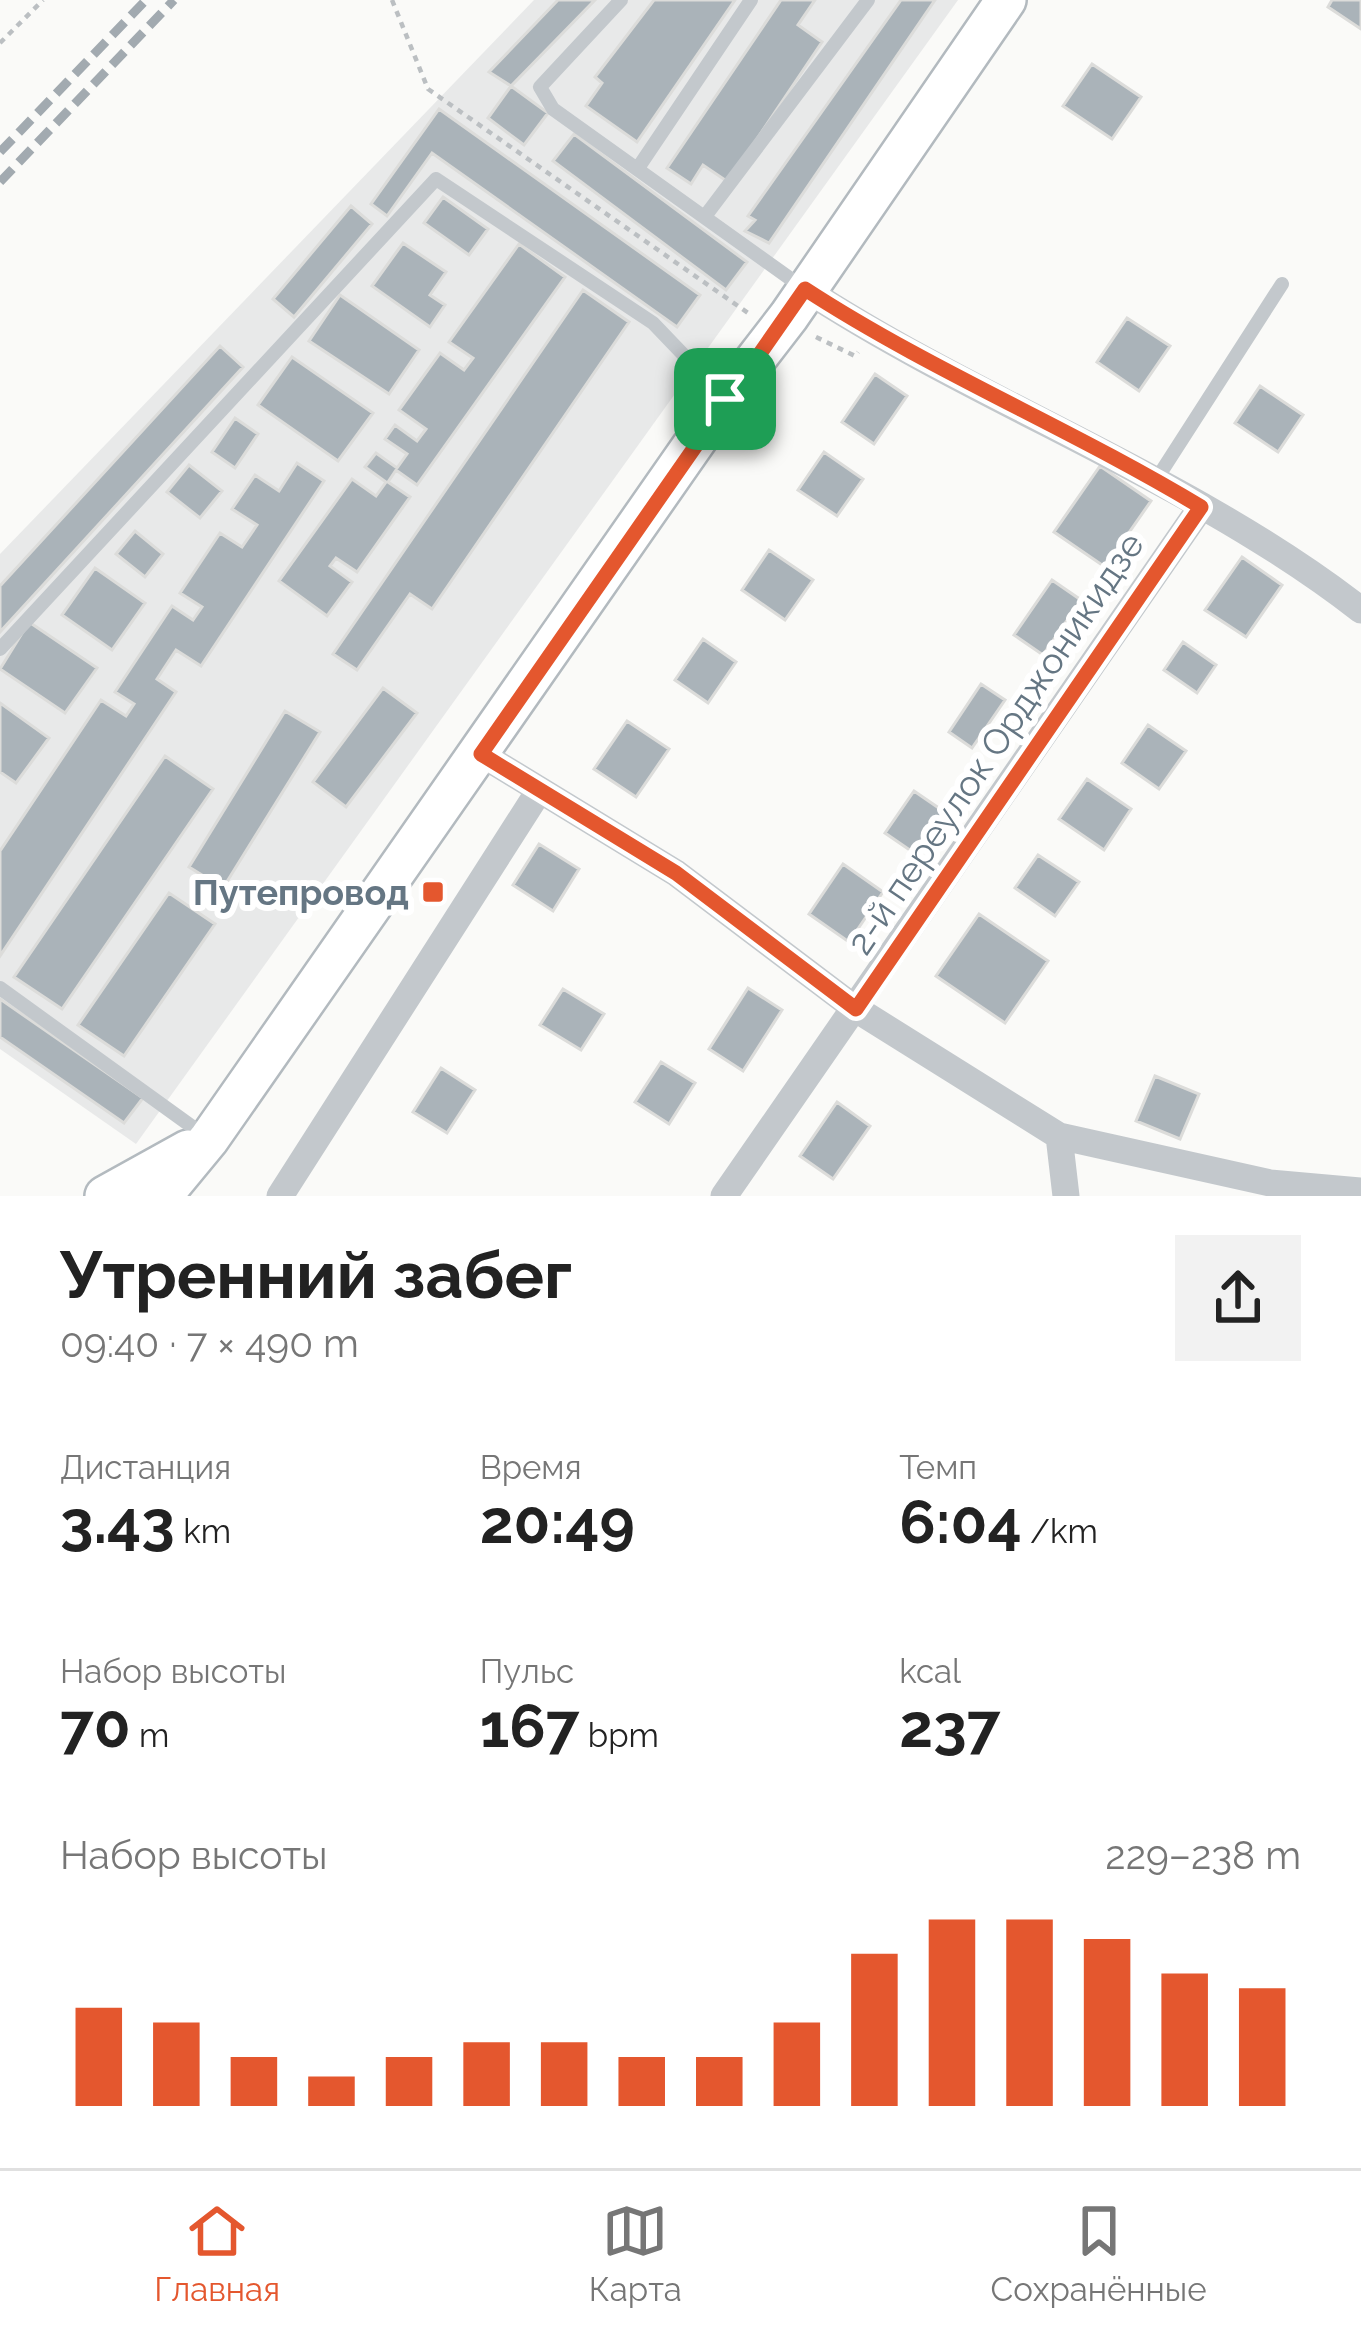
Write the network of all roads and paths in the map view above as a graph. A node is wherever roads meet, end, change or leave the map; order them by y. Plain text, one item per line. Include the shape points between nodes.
1 (43, 0) edge
2 (392, 0) edge
3 (621, 0) edge
4 (751, 0) edge
5 (868, 0) edge
6 (1006, 0) edge
7 (0, 43) edge
8 (638, 167) junction
9 (706, 215) junction
10 (1282, 284) dead end
11 (805, 289) junction
12 (751, 315) dead end
13 (725, 399) junction
14 (1156, 480) junction
15 (1201, 507) junction
16 (1361, 610) edge
17 (0, 649) edge
18 (481, 754) junction
19 (538, 791) junction
20 (0, 988) edge
21 (856, 1009) junction
22 (1059, 1136) junction
23 (209, 1139) junction
24 (1361, 1191) edge
25 (104, 1196) edge
26 (162, 1196) edge
27 (280, 1196) edge
28 (724, 1196) edge
29 (1066, 1196) edge

1 - 7 path
2 - 12 path via 428,89
3 - 8 lane via 540,87 553,110
4 - 8 lane
5 - 9 lane
6 - 11 street
8 - 9 lane
9 - 11 lane
10 - 14 lane
11 - 13 street
11 - 14 street via 871,332
13 - 17 lane via 653,323 436,179
13 - 18 street
14 - 15 street
15 - 16 street
15 - 21 street, 2-й переулок Орджоникидзе
18 - 19 street
18 - 23 street
19 - 21 street via 676,873
19 - 27 street
20 - 23 lane
21 - 22 street
21 - 28 street, 2-й переулок Орджоникидзе
22 - 24 street via 1270,1184
22 - 29 street
23 - 25 street
23 - 26 street

